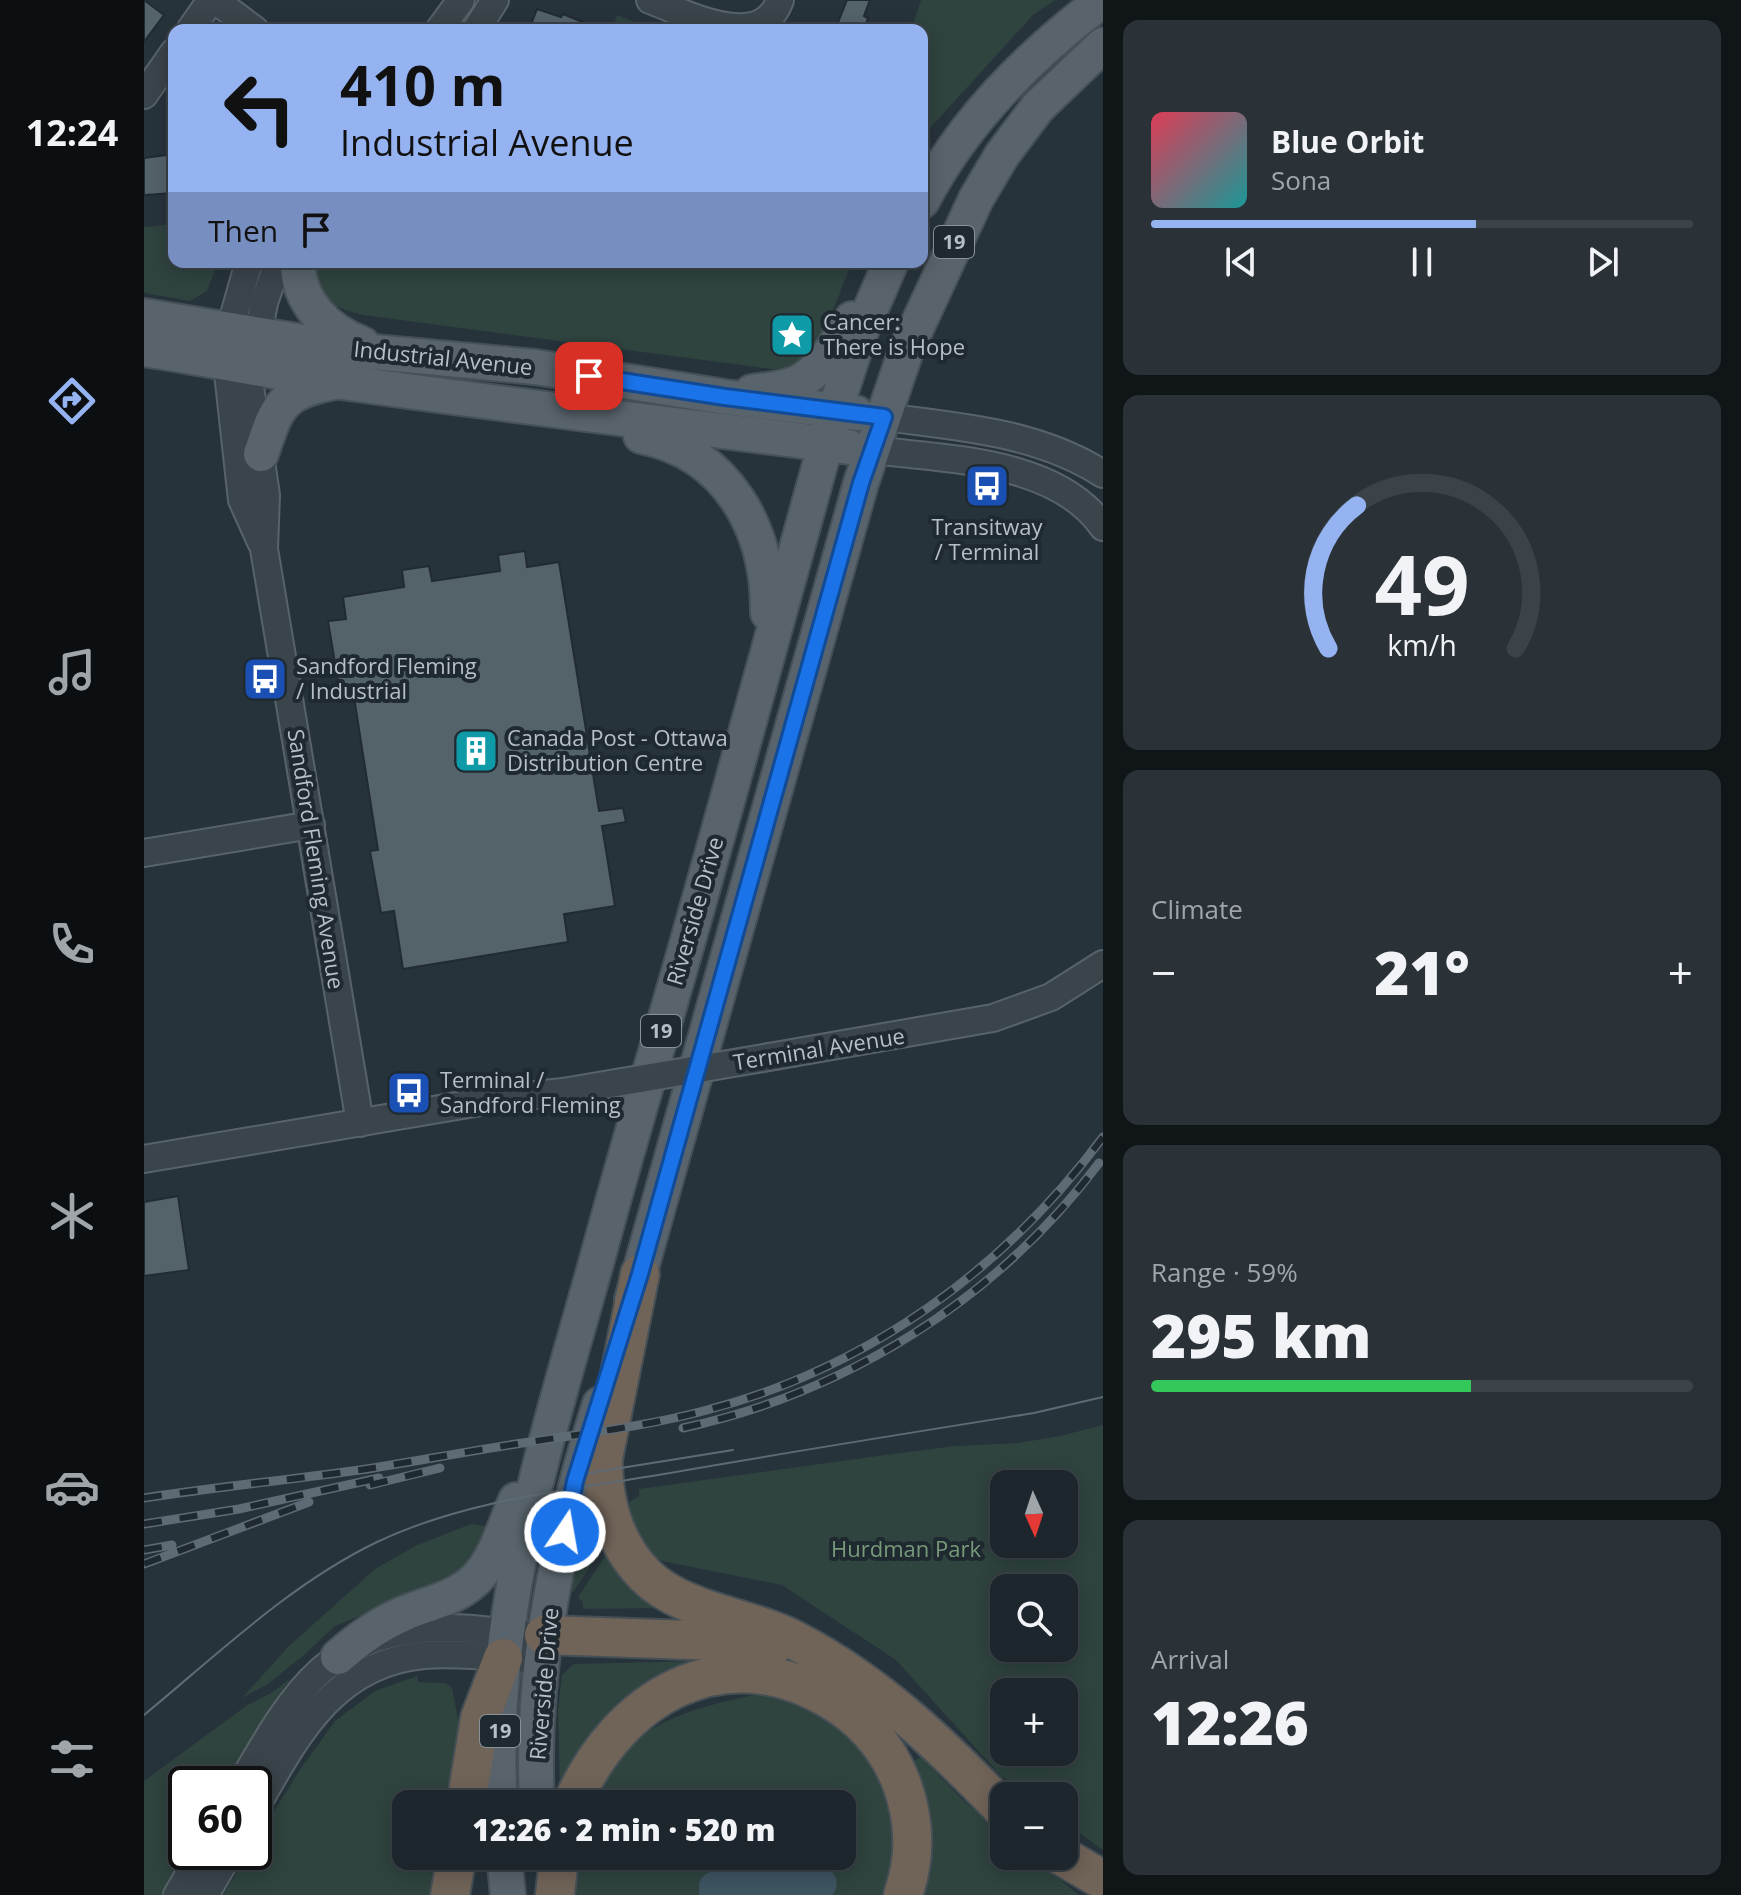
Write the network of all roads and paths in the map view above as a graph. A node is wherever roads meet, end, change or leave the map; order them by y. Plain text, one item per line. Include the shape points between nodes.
1 (213, 0) edge
2 (461, 0) edge
3 (495, 0) edge
4 (650, 0) edge
5 (780, 0) edge
6 (1103, 0) edge
7 (195, 24) edge
8 (247, 24) edge
9 (443, 24) edge
10 (480, 24) edge
11 (718, 24) edge
12 (756, 24) edge
13 (1103, 45) edge
14 (168, 61) edge
15 (144, 95) edge
16 (928, 189) edge
17 (249, 268) edge
18 (276, 268) edge
19 (299, 268) edge
20 (886, 268) edge
21 (887, 268) edge
22 (144, 316) edge
23 (244, 331) junction
24 (144, 349) edge
25 (413, 356) junction
26 (239, 366) junction
27 (337, 382) junction
28 (725, 397) junction
29 (835, 410) junction
30 (550, 411) junction
31 (884, 417) junction
32 (826, 444) junction
33 (873, 450) junction
34 (261, 454) junction
35 (1103, 474) edge
36 (1103, 527) edge
37 (264, 549) junction
38 (765, 657) junction
39 (311, 825) junction
40 (144, 853) edge
41 (1103, 964) edge
42 (360, 1123) junction
43 (144, 1159) edge
44 (640, 1274) junction
45 (558, 1404) junction
46 (504, 1645) junction
47 (542, 1647) junction
48 (338, 1657) junction
49 (826, 1659) junction
50 (252, 1766) edge
51 (272, 1781) edge
52 (468, 1790) edge
53 (500, 1790) edge
54 (537, 1790) edge
55 (579, 1790) edge
56 (990, 1796) edge
57 (1078, 1865) edge
58 (192, 1870) edge
59 (220, 1870) edge
60 (454, 1870) edge
61 (505, 1870) edge
62 (540, 1870) edge
63 (558, 1870) edge
64 (1103, 1880) edge
65 (177, 1895) edge
66 (205, 1895) edge
67 (450, 1895) edge
68 (508, 1895) edge
69 (541, 1895) edge
70 (555, 1895) edge
71 (903, 1895) edge

1 - 7 street
1 - 8 street
2 - 9 street
3 - 10 street
4 - 11 street
5 - 12 street
6 - 16 main road, 19 via 1022,67 959,142
13 - 31 main road, Riverside Drive / 19 via 1038,107 989,177 931,292
14 - 15 street
17 - 23 street
18 - 23 street via 264,303
19 - 25 main road via 304,292 329,326 359,343
20 - 28 main road via 821,365 798,383
21 - 29 main road, Riverside Drive / 19
22 - 23 main road, Industrial Avenue
23 - 25 main road, Industrial Avenue
23 - 26 street
24 - 26 main road, Industrial Avenue
25 - 28 main road, Industrial Avenue via 535,367
26 - 27 main road, Industrial Avenue
26 - 34 street, Sandford Fleming Avenue via 251,392
26 - 37 street, Sandford Fleming Avenue via 242,500
27 - 30 main road, Industrial Avenue
27 - 34 main road via 308,387 281,406
28 - 29 main road, Industrial Avenue
29 - 31 main road, Industrial Avenue
29 - 32 main road, Riverside Drive / 19
30 - 32 main road, Industrial Avenue
30 - 38 main road via 670,443 713,469 751,523 762,552 769,601
31 - 33 main road, Riverside Drive / 19
31 - 35 street via 1016,437 1081,459
32 - 33 main road, Industrial Avenue
32 - 38 main road, Riverside Drive / 19
33 - 36 street via 1030,476 1086,506
33 - 44 main road, Riverside Drive / 19
34 - 37 street, Sandford Fleming Avenue
37 - 39 street, Sandford Fleming Avenue
38 - 45 main road, Riverside Drive / 19
39 - 40 street
39 - 42 street, Sandford Fleming Avenue
41 - 42 street, Terminal Avenue, bridge via 1051,997 993,1018
42 - 43 street, Terminal Avenue
44 - 47 main road, Riverside Drive / 19 via 575,1481
44 - 49 highway via 603,1459 606,1500 618,1536 648,1578 666,1589 765,1626
45 - 46 main road, Riverside Drive / 19 via 524,1531
45 - 48 main road via 479,1576 451,1598 405,1613 358,1639
46 - 47 street
46 - 48 street via 446,1627 402,1631
46 - 51 street via 385,1662 360,1674 316,1711
46 - 52 highway via 480,1718
46 - 53 main road, Riverside Drive / 19
47 - 49 highway via 748,1643
47 - 54 main road, Riverside Drive / 19
48 - 50 street via 291,1700
49 - 56 highway via 920,1727
55 - 71 highway via 606,1743 664,1693 737,1674 788,1679 841,1706 887,1752 911,1818 911,1862
57 - 64 highway
58 - 65 street
59 - 66 street
60 - 67 highway
61 - 68 main road
62 - 69 main road
63 - 70 highway

